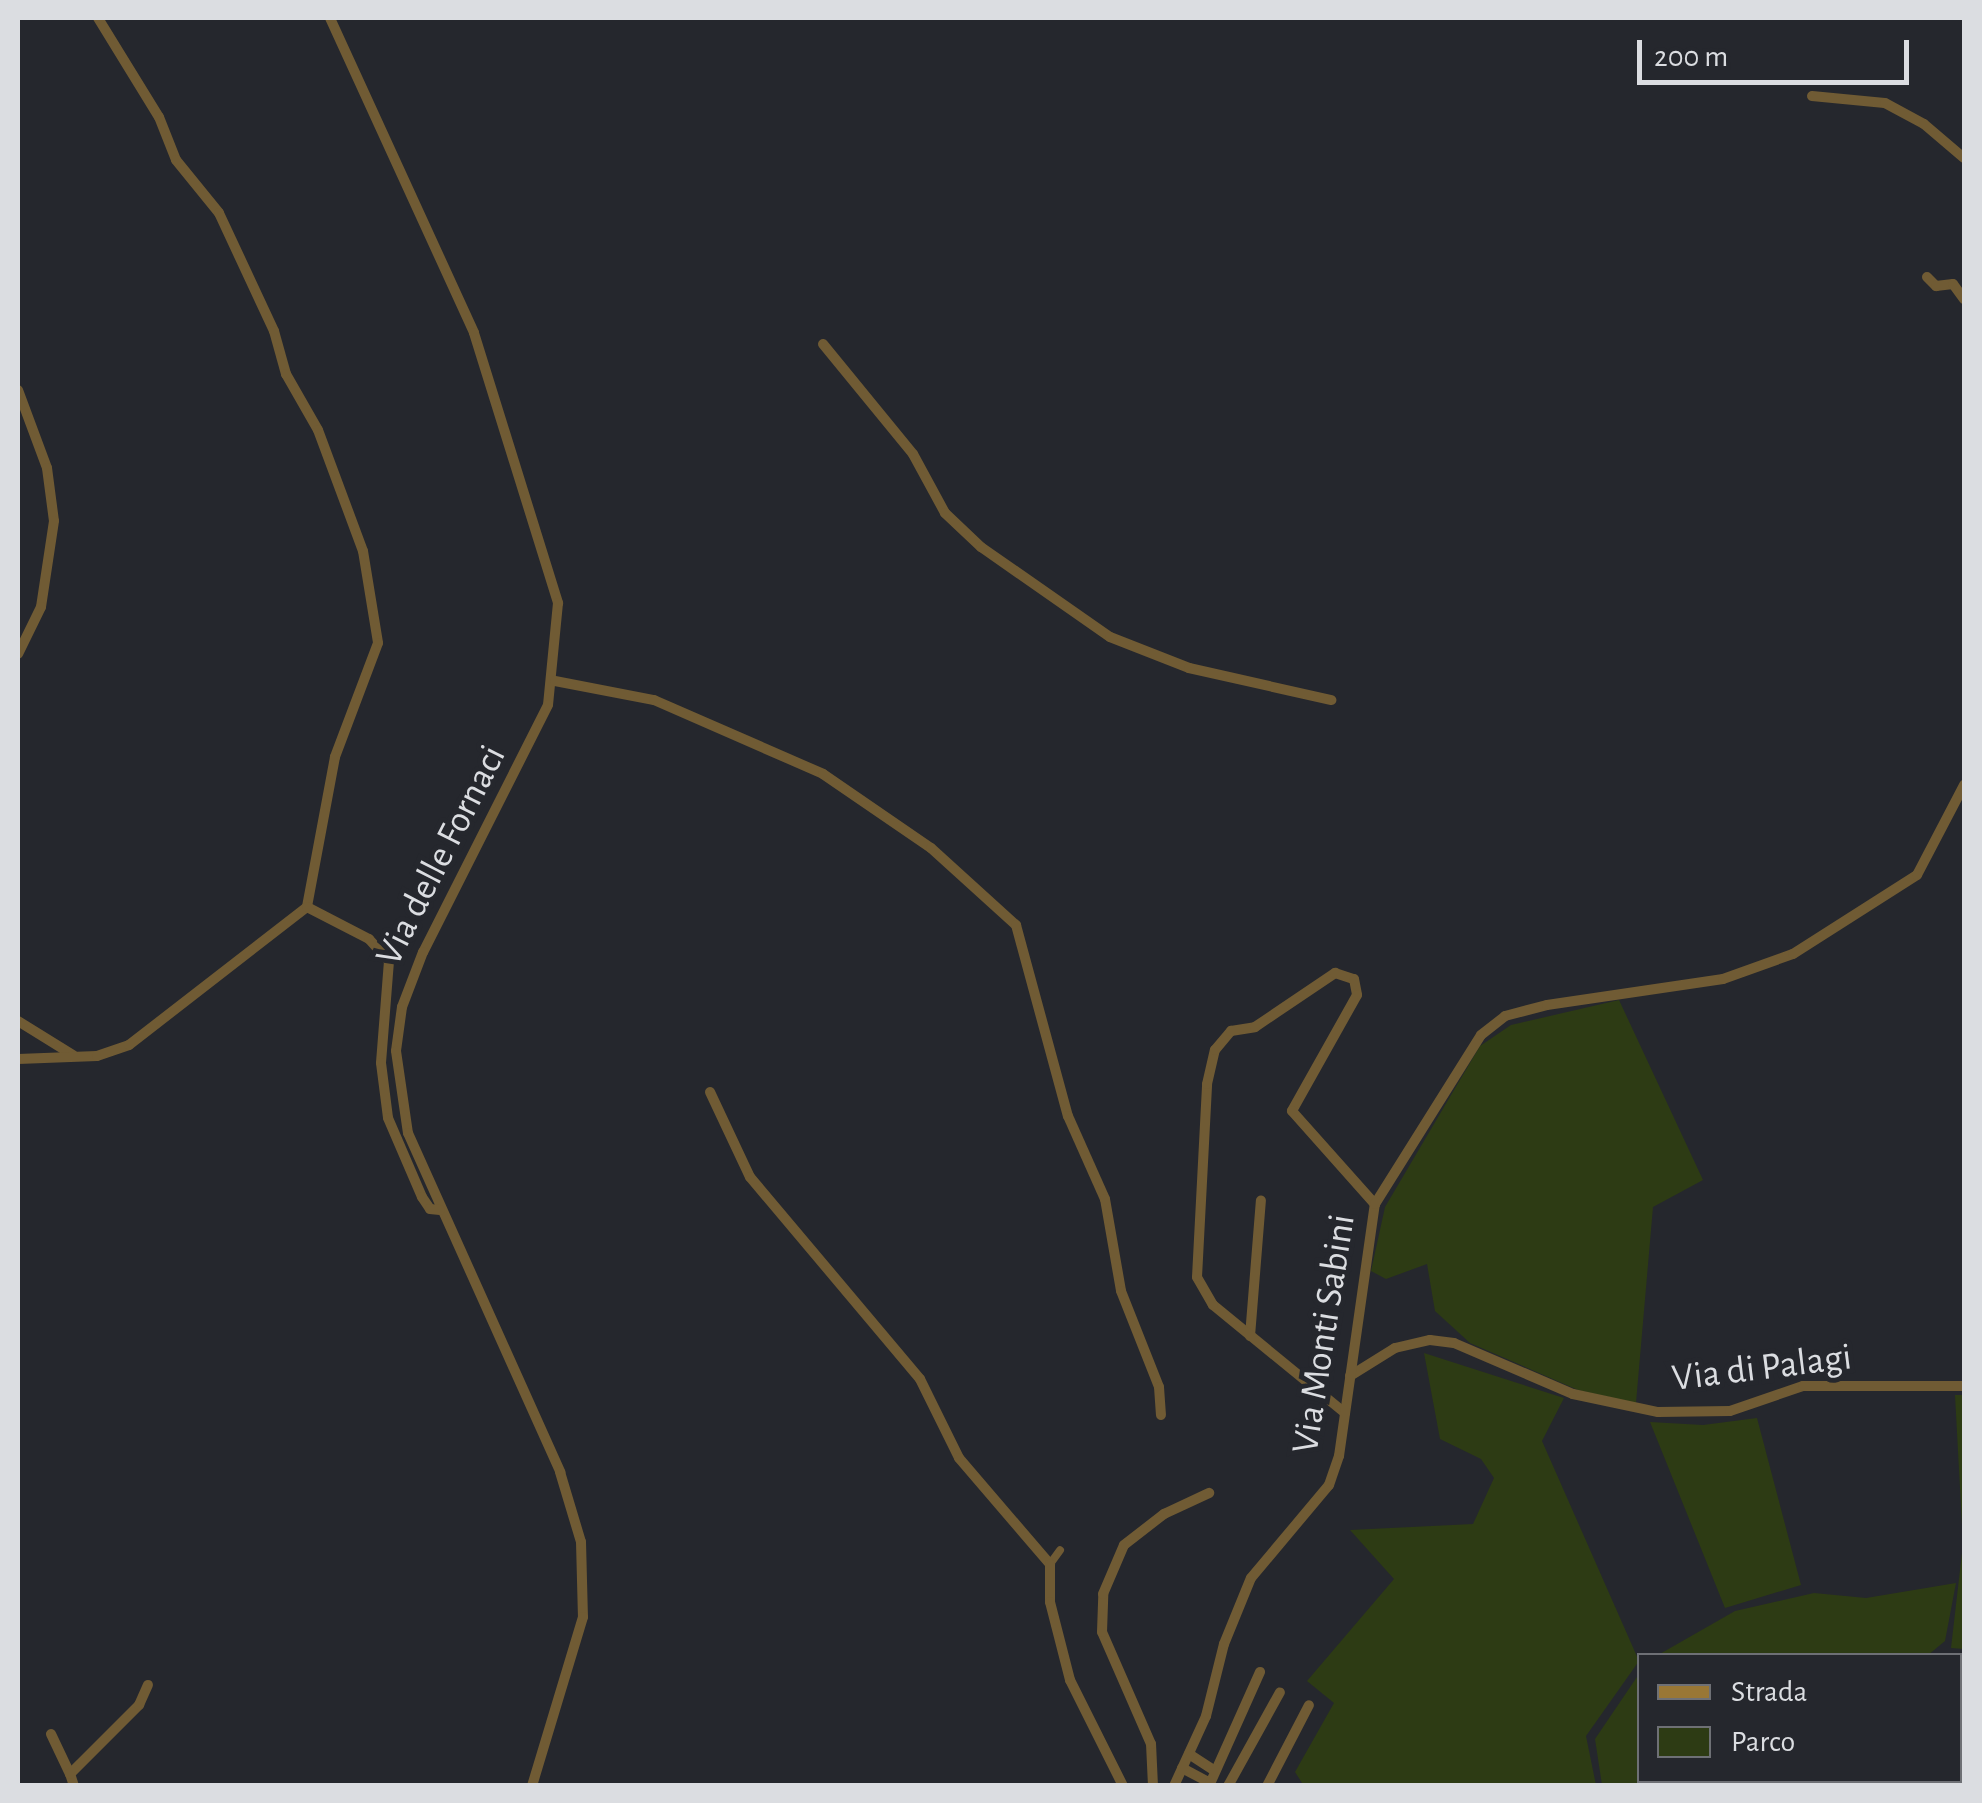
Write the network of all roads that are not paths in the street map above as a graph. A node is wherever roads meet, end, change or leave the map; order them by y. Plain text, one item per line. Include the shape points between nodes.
1 (98, 18) edge
2 (330, 18) edge
3 (1812, 96) dead end
4 (1964, 158) edge
5 (1927, 277) dead end
6 (1964, 300) edge
7 (824, 344) dead end
8 (18, 390) edge
9 (18, 654) edge
10 (555, 681) junction
11 (1331, 700) dead end
12 (1964, 785) edge
13 (307, 907) junction
14 (18, 1021) edge
15 (78, 1058) junction
16 (18, 1059) edge
17 (710, 1092) dead end
18 (1261, 1200) dead end
19 (1375, 1204) junction
20 (440, 1210) junction
21 (1250, 1336) junction
22 (1350, 1376) junction
23 (1964, 1386) edge
24 (1345, 1413) junction
25 (1160, 1415) dead end
26 (1209, 1493) dead end
27 (1060, 1550) dead end
28 (1050, 1564) junction
29 (1260, 1672) dead end
30 (148, 1684) dead end
31 (1280, 1692) dead end
32 (1309, 1706) dead end
33 (51, 1734) dead end
34 (1189, 1754) junction
35 (1182, 1768) junction
36 (1212, 1769) junction
37 (72, 1780) edge
38 (1208, 1783) edge
39 (532, 1786) edge
40 (1123, 1786) edge
41 (1153, 1786) edge
42 (1174, 1786) edge
43 (1228, 1786) edge
44 (1267, 1786) edge

1 - 13 street via 159,116 173,155 220,214 274,330 286,374 322,439 363,552 378,643 335,756
2 - 10 street, Via delle Fornaci via 424,212 509,433 554,577
3 - 4 street via 1882,102 1924,124
5 - 6 street via 1936,286 1952,284
7 - 11 street via 912,454 945,513 981,547 1110,637 1189,668
8 - 9 street via 46,468 54,521 41,607
10 - 20 street, Via delle Fornaci via 528,752 429,939 399,1022 395,1066 402,1115
10 - 25 street via 662,703 823,774 931,848 1016,925 1068,1116 1105,1199 1122,1291 1159,1387
12 - 19 street, Via Monti Sabini via 1917,875 1793,954 1723,979 1547,1005 1495,1022 1476,1040
13 - 15 street via 134,1042
13 - 20 street via 369,939 390,961 382,1062 388,1118 424,1201
14 - 15 street
15 - 16 street
17 - 28 street via 750,1178 920,1379 946,1439 973,1479
18 - 21 street
19 - 21 street via 1292,1111 1357,995 1354,979 1335,973 1255,1026 1230,1031 1210,1069 1198,1277 1213,1305
19 - 22 street, Via Monti Sabini
20 - 39 street, Via delle Fornaci via 560,1472 583,1552 581,1626
21 - 24 street
22 - 23 street, Via di Palagi via 1395,1348 1430,1340 1454,1343 1573,1394 1684,1414 1751,1408 1803,1386
22 - 24 street, Via Monti Sabini
24 - 34 street, Via Monti Sabini via 1329,1485 1251,1578
26 - 41 street via 1164,1514 1124,1545 1103,1594 1102,1632 1151,1744
27 - 28 street
28 - 40 street via 1050,1602 1070,1680
29 - 36 street
30 - 37 street via 139,1706
31 - 43 street
32 - 44 street
33 - 37 street
34 - 35 street, Via Monti Sabini
34 - 36 street
35 - 38 street
35 - 42 street, Via Monti Sabini
36 - 38 street

